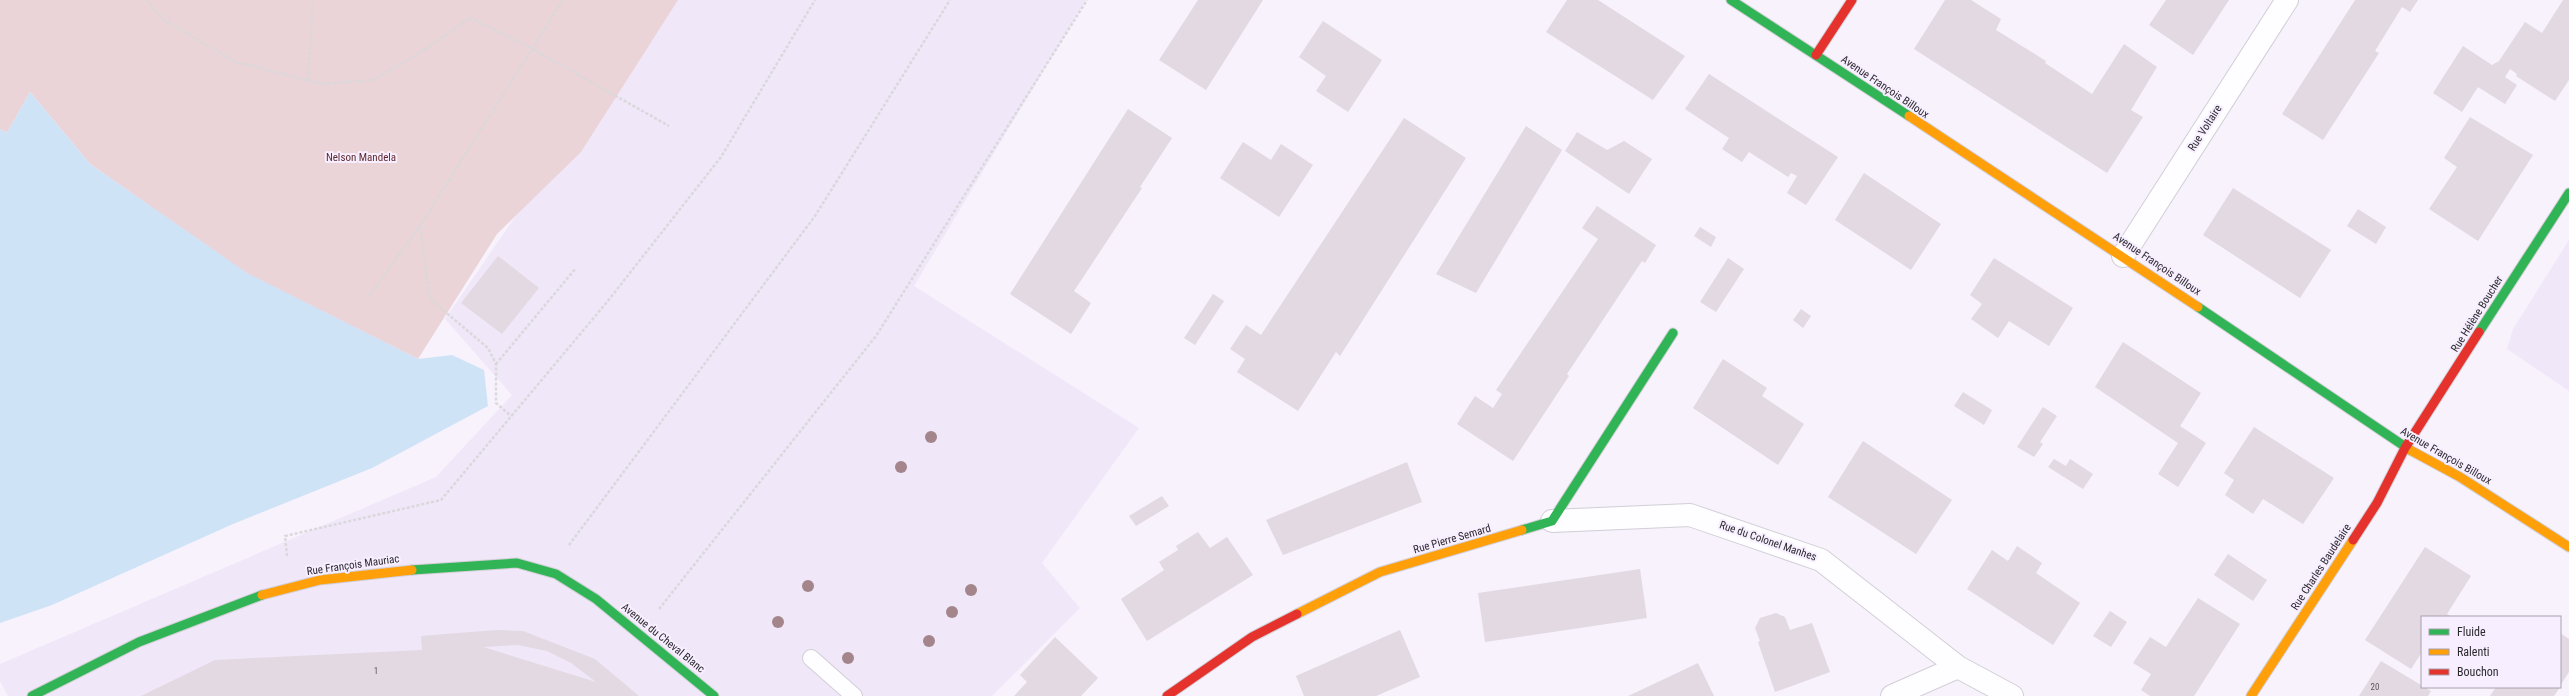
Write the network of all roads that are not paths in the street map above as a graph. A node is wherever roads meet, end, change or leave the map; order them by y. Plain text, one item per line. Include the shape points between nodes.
1 (1731, 0) edge
2 (1852, 0) edge
3 (2287, 0) edge
4 (1816, 55) junction
5 (2569, 193) edge
6 (2123, 256) junction
7 (1672, 333) dead end
8 (2405, 448) junction
9 (1552, 521) junction
10 (2569, 547) edge
11 (596, 599) joint
12 (811, 658) dead end
13 (1958, 667) junction
14 (32, 696) edge
15 (714, 696) edge
16 (854, 696) edge
17 (1167, 696) edge
18 (1892, 696) edge
19 (2012, 696) edge
20 (2251, 696) edge

1 - 4 street, Avenue François Billoux
2 - 4 street
3 - 6 street, Rue Voltaire
4 - 6 street, Avenue François Billoux via 1890,106
5 - 8 street, Rue Hélène Boucher
6 - 8 street, Avenue François Billoux
7 - 9 street
8 - 10 street, Avenue François Billoux via 2460,477
8 - 20 street, Rue Charles Baudelaire via 2378,503
9 - 13 street, Rue du Colonel Manhes via 1690,515 1821,560
9 - 17 street, Rue Pierre Semard via 1380,572 1252,637
11 - 14 street, Rue François Mauriac via 556,574 517,564 393,571 320,580 264,594 138,642
11 - 15 street, Avenue du Cheval Blanc
12 - 16 lane
13 - 18 street
13 - 19 street, Rue du Colonel Manhes

